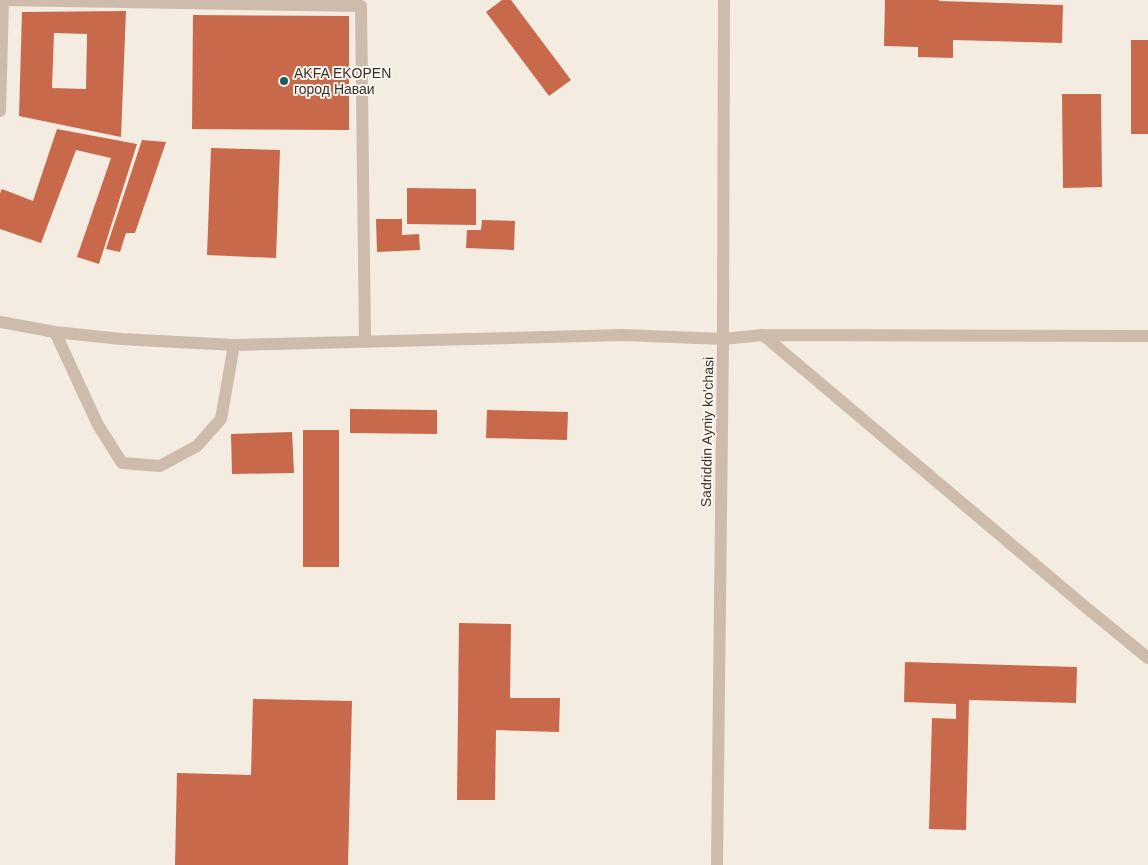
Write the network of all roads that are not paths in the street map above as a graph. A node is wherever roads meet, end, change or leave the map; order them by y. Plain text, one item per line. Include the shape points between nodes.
1 (3, 0) edge
2 (724, 0) edge
3 (0, 111) edge
4 (0, 322) edge
5 (55, 332) junction
6 (763, 335) junction
7 (1148, 336) edge
8 (723, 339) junction
9 (365, 342) junction
10 (234, 345) junction
11 (1148, 658) edge
12 (717, 865) edge

1 - 3 street
1 - 9 street via 361,6
2 - 8 street, Sadriddin Ayniy ko'chasi
4 - 5 street
5 - 10 street
5 - 10 street via 98,425 122,463 160,466 198,446 220,419
6 - 7 street
6 - 8 street
6 - 11 street
8 - 9 street via 623,335
8 - 12 street, Sadriddin Ayniy ko'chasi
9 - 10 street

